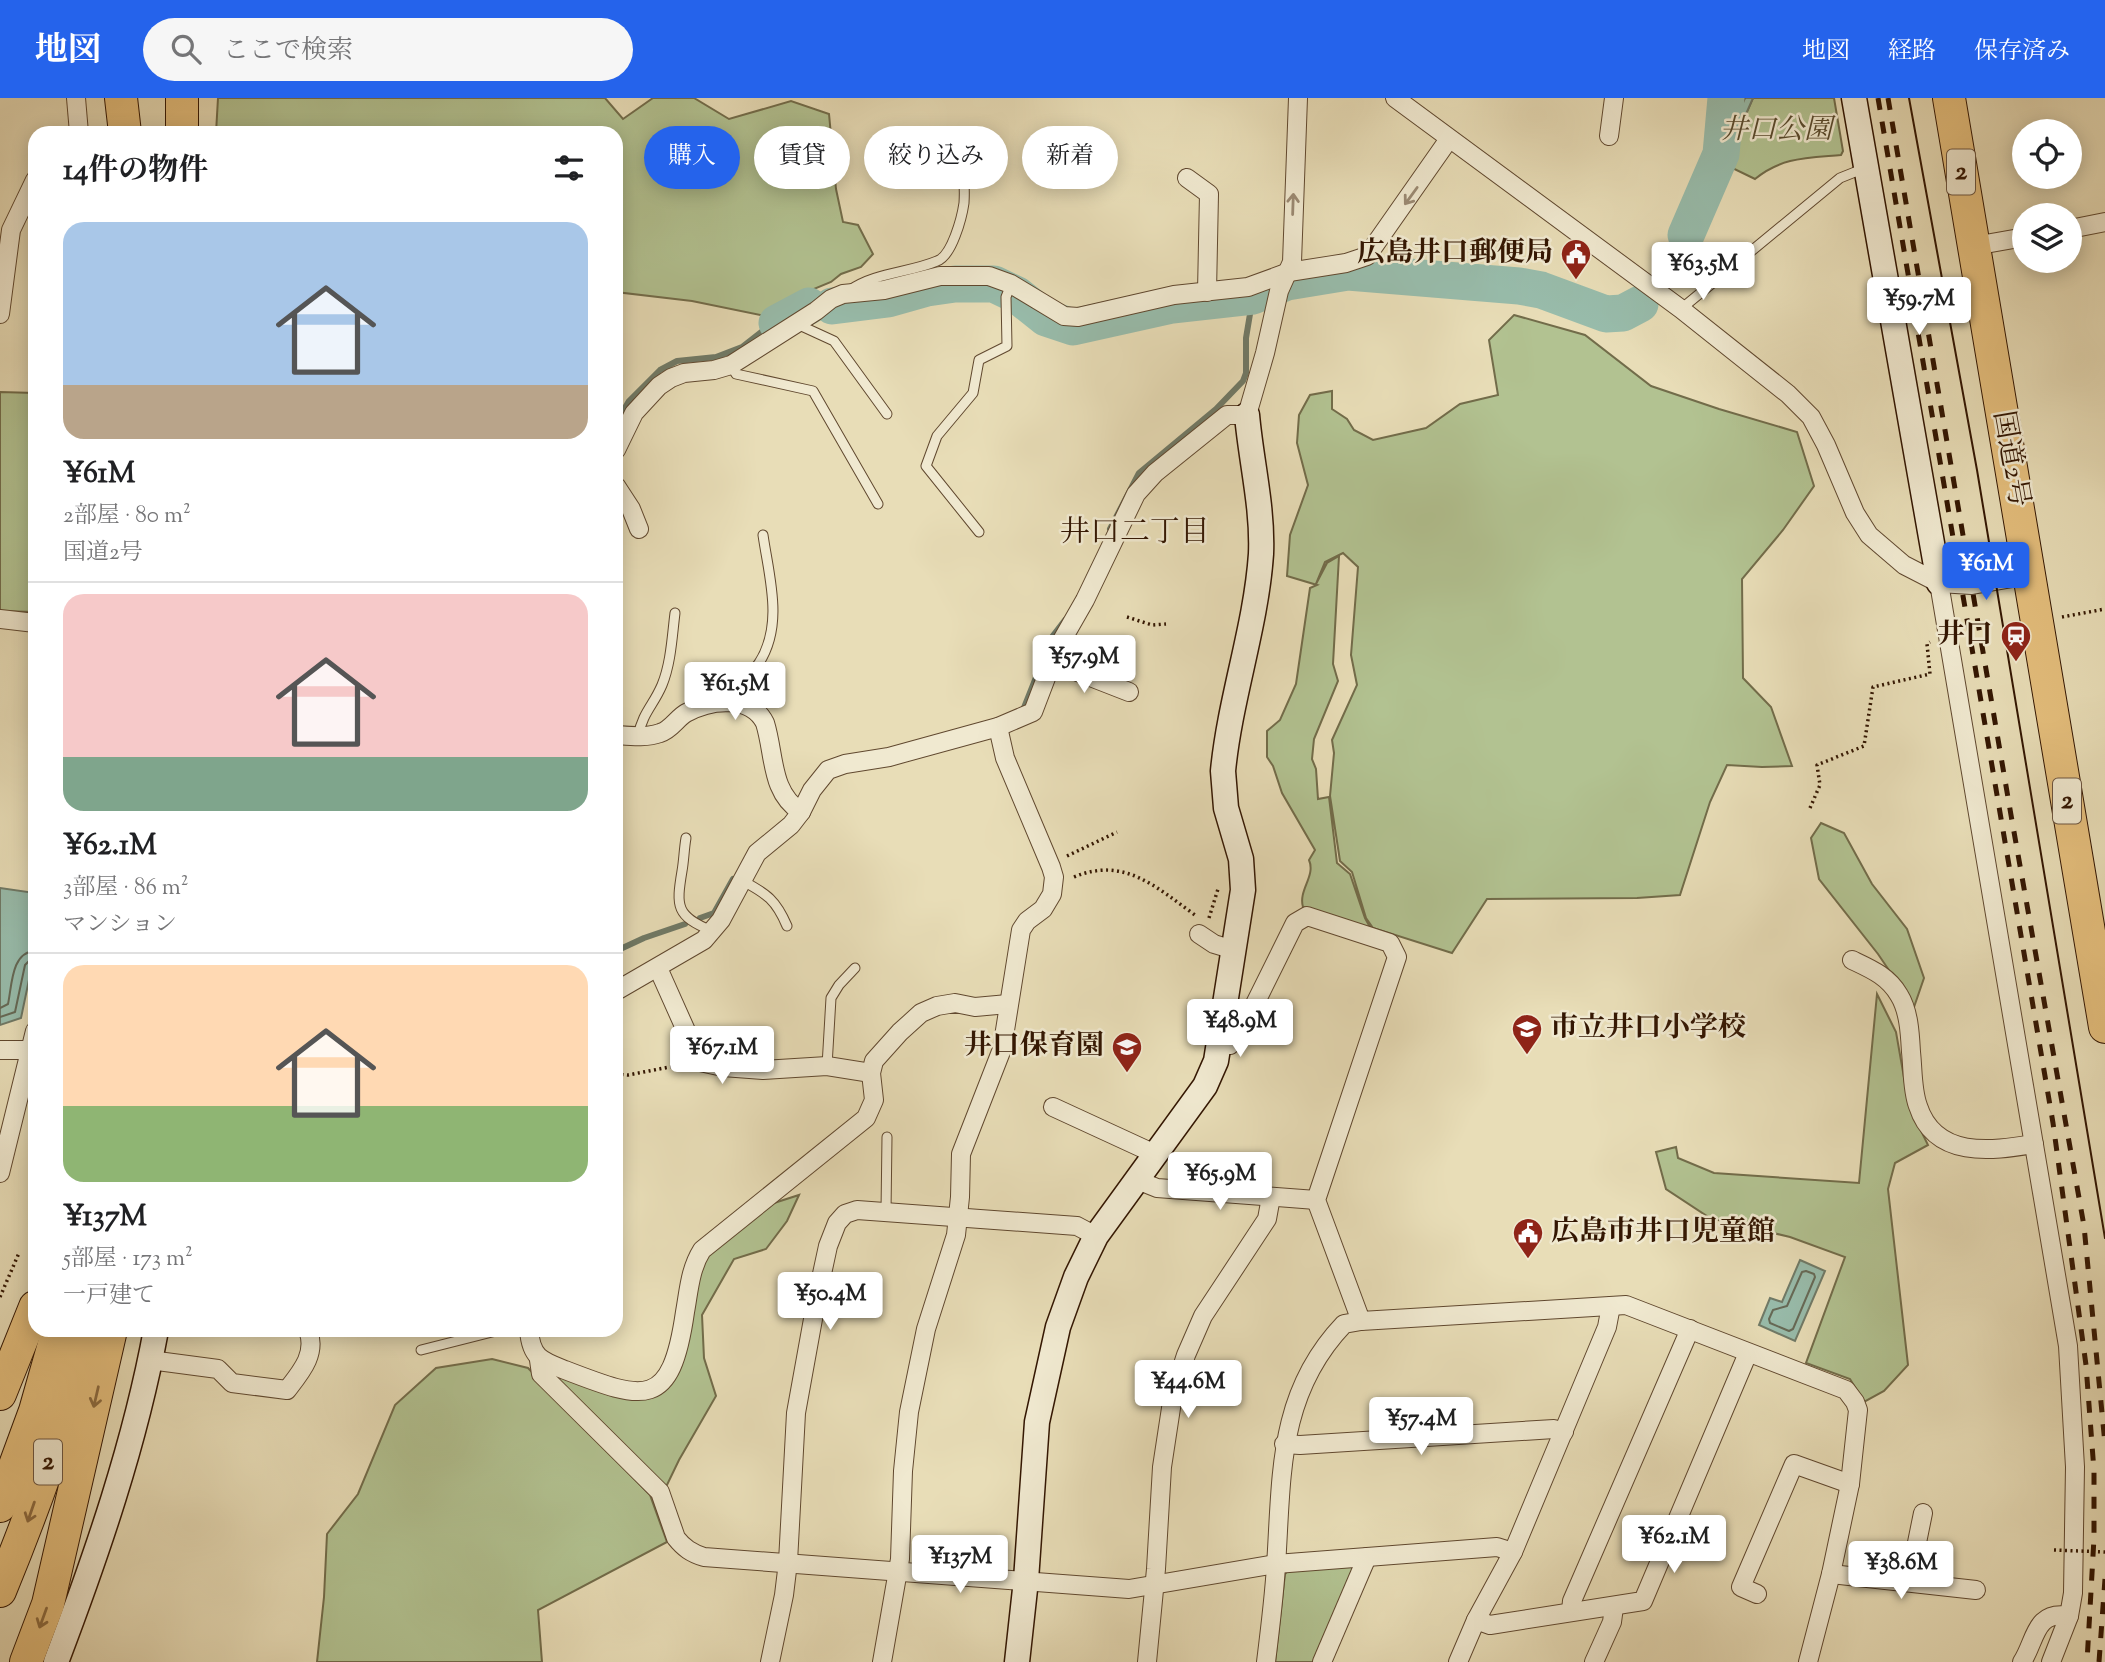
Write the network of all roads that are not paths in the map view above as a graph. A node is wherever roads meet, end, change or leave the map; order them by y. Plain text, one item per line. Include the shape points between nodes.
1 (76, 98) edge
2 (121, 98) edge
3 (136, 98) edge
4 (182, 98) edge
5 (1298, 98) edge
6 (1614, 98) edge
7 (1854, 98) edge
8 (1949, 98) edge
9 (1400, 100) edge
10 (78, 126) edge
11 (124, 126) edge
12 (136, 126) edge
13 (182, 126) edge
14 (1609, 136) dead end
15 (1449, 139) junction
16 (1866, 167) junction
17 (1187, 178) dead end
18 (964, 189) edge
19 (28, 195) edge
20 (2105, 222) edge
21 (2082, 227) edge
22 (2012, 239) edge
23 (1974, 246) junction
24 (1285, 280) junction
25 (1009, 289) junction
26 (1207, 292) junction
27 (843, 295) junction
28 (1681, 309) junction
29 (0, 314) edge
30 (796, 324) junction
31 (731, 365) junction
32 (887, 415) dead end
33 (1247, 415) junction
34 (623, 435) edge
35 (623, 496) edge
36 (878, 504) dead end
37 (639, 529) dead end
38 (979, 532) dead end
39 (763, 535) dead end
40 (2030, 575) junction
41 (1939, 583) junction
42 (675, 613) dead end
43 (0, 618) edge
44 (28, 622) edge
45 (1052, 662) junction
46 (1129, 692) dead end
47 (732, 702) junction
48 (998, 727) junction
49 (623, 735) edge
50 (638, 736) junction
51 (801, 812) junction
52 (686, 838) dead end
53 (743, 881) junction
54 (787, 926) dead end
55 (1202, 929) road end
56 (712, 931) junction
57 (1234, 950) junction
58 (1852, 960) dead end
59 (658, 968) junction
60 (855, 968) dead end
61 (623, 987) edge
62 (1009, 1004) junction
63 (2105, 1027) edge
64 (1219, 1043) junction
65 (0, 1050) edge
66 (28, 1050) edge
67 (28, 1062) edge
68 (827, 1066) junction
69 (872, 1073) junction
70 (1053, 1107) dead end
71 (887, 1137) dead end
72 (2034, 1144) junction
73 (1155, 1154) junction
74 (0, 1173) edge
75 (1137, 1180) junction
76 (1272, 1197) junction
77 (1316, 1200) junction
78 (886, 1211) junction
79 (958, 1217) junction
80 (1096, 1237) junction
81 (1611, 1306) junction
82 (1361, 1321) junction
83 (28, 1324) edge
84 (1690, 1329) junction
85 (56, 1337) edge
86 (88, 1337) edge
87 (109, 1337) edge
88 (155, 1337) edge
89 (311, 1337) edge
90 (472, 1337) edge
91 (530, 1337) edge
92 (421, 1350) dead end
93 (1748, 1353) junction
94 (150, 1360) junction
95 (539, 1360) junction
96 (0, 1394) edge
97 (1564, 1432) junction
98 (1284, 1444) junction
99 (1850, 1484) junction
100 (0, 1506) edge
101 (1923, 1513) dead end
102 (1513, 1552) junction
103 (1367, 1557) junction
104 (788, 1562) junction
105 (1276, 1564) junction
106 (898, 1571) junction
107 (1831, 1574) junction
108 (1026, 1580) junction
109 (1909, 1582) junction
110 (1155, 1586) junction
111 (1976, 1590) dead end
112 (0, 1591) edge
113 (1757, 1594) dead end
114 (1614, 1606) junction
115 (1571, 1611) junction
116 (2069, 1616) junction
117 (1476, 1620) junction
118 (26, 1662) edge
119 (56, 1662) edge
120 (769, 1662) edge
121 (882, 1662) edge
122 (1017, 1662) edge
123 (1147, 1662) edge
124 (1266, 1662) edge
125 (1322, 1662) edge
126 (1458, 1662) edge
127 (1594, 1662) edge
128 (1808, 1662) edge
129 (2022, 1662) edge
130 (2051, 1662) edge

1 - 10 street
2 - 11 highway
3 - 12 highway
4 - 13 highway
24 -> 5 street via 1292,262
6 - 14 street
7 - 16 street
8 - 23 highway, 国道2号 / 2
9 - 15 street
15 -> 24 street via 1367,256
15 - 28 street
16 - 28 lane via 1840,178
16 - 41 street
17 - 26 street via 1209,194
18 - 27 lane via 958,229 945,256 937,262 866,279
19 - 29 street via 11,230
20 - 21 street
22 - 23 street
23 - 40 highway, 国道2号 / 2
24 - 26 street
24 - 33 street
25 - 26 street via 1068,317
25 - 27 street via 995,276 956,275
25 - 38 lane via 1007,346 979,360 973,393 937,436 926,466
27 - 30 street
28 - 41 street via 1811,416 1869,535 1904,565
30 - 31 street
30 - 32 lane via 834,341
31 - 34 street via 671,377 634,412
31 - 36 lane via 736,374 813,391
33 - 45 street via 1227,415 1144,483
33 - 57 street via 1261,554 1223,771 1226,808 1243,875
35 - 37 street
39 - 47 lane via 774,603 771,629 759,662 740,681
40 - 41 street via 1972,585
40 - 63 highway, 国道2号 / 2
41 - 72 street
42 - 50 lane via 667,670 642,717
43 - 44 street
45 - 46 street
45 - 48 street via 1033,712
47 - 50 street via 694,709 660,733
47 - 51 street via 760,713 781,792 789,805
48 - 51 street via 836,767 822,775
48 - 62 street via 1005,758 1054,877 1048,902 1021,930
49 - 50 street
51 - 53 street via 757,853
52 - 56 lane via 678,898 691,921
53 - 54 lane via 778,905
53 - 56 street
55 - 57 street via 1214,944
56 - 59 street
57 - 64 street
58 - 72 street via 1881,974 1900,996 1910,1034 1917,1104 1935,1132 1957,1146 1974,1149
59 - 61 street
59 - 68 street via 700,1062 763,1070
60 - 68 lane via 831,998
62 - 69 street via 975,1007 955,1003 922,1013 874,1061
62 - 79 street via 1002,1049 961,1154
64 - 73 street via 1209,1080
64 - 77 street via 1230,1045 1244,1026 1295,923 1307,916 1390,943 1397,957
65 - 66 street
67 - 74 street
68 - 69 street
69 - 95 street via 874,1100 866,1118 702,1250 691,1270 674,1361 660,1385 644,1392 626,1391
70 - 73 street
71 - 78 lane
72 - 116 street via 2071,1376 2076,1467
73 - 75 street
75 - 76 street via 1157,1188
75 - 80 street
76 - 77 street
76 - 110 street via 1267,1219 1203,1316 1173,1395 1162,1467
77 - 82 street
78 - 79 street
78 - 104 street via 845,1214 828,1246 796,1413
79 - 80 street via 1077,1226
79 - 106 street via 914,1385 903,1471
80 - 108 street via 1067,1302 1042,1394
81 - 82 street
81 - 84 street via 1626,1305
81 - 97 street via 1607,1327
82 - 98 street via 1344,1324 1322,1348 1303,1382
83 - 96 highway
84 - 93 street
84 - 115 street
85 - 100 highway, 2
86 -> 112 highway, 2 via 27,1525
87 -> 118 highway via 48,1604
88 - 94 street
89 - 94 street via 310,1354 287,1390 232,1383 218,1369
90 - 92 lane
91 - 95 street
93 - 99 street via 1839,1386 1851,1396 1858,1419
93 - 114 street via 1643,1601
94 - 119 street via 114,1498
95 - 104 street via 541,1374 660,1492 676,1538 686,1549 704,1557
97 - 98 street
97 - 102 street
98 - 105 street
99 - 107 street
99 - 113 street via 1794,1464 1741,1587
101 - 109 street
102 - 103 street via 1497,1547
102 - 117 street
103 - 105 street
103 - 125 street
104 - 106 street
104 - 120 street
105 - 110 street
105 - 124 street
106 - 108 street
106 - 121 street
107 - 109 street
107 - 128 street
108 - 110 street via 1121,1589
108 - 122 street
109 - 111 street
110 - 123 street
114 - 115 street
114 - 127 street
115 - 117 street via 1490,1625
116 - 129 street via 2058,1614 2044,1620
116 - 130 street
117 - 126 street

